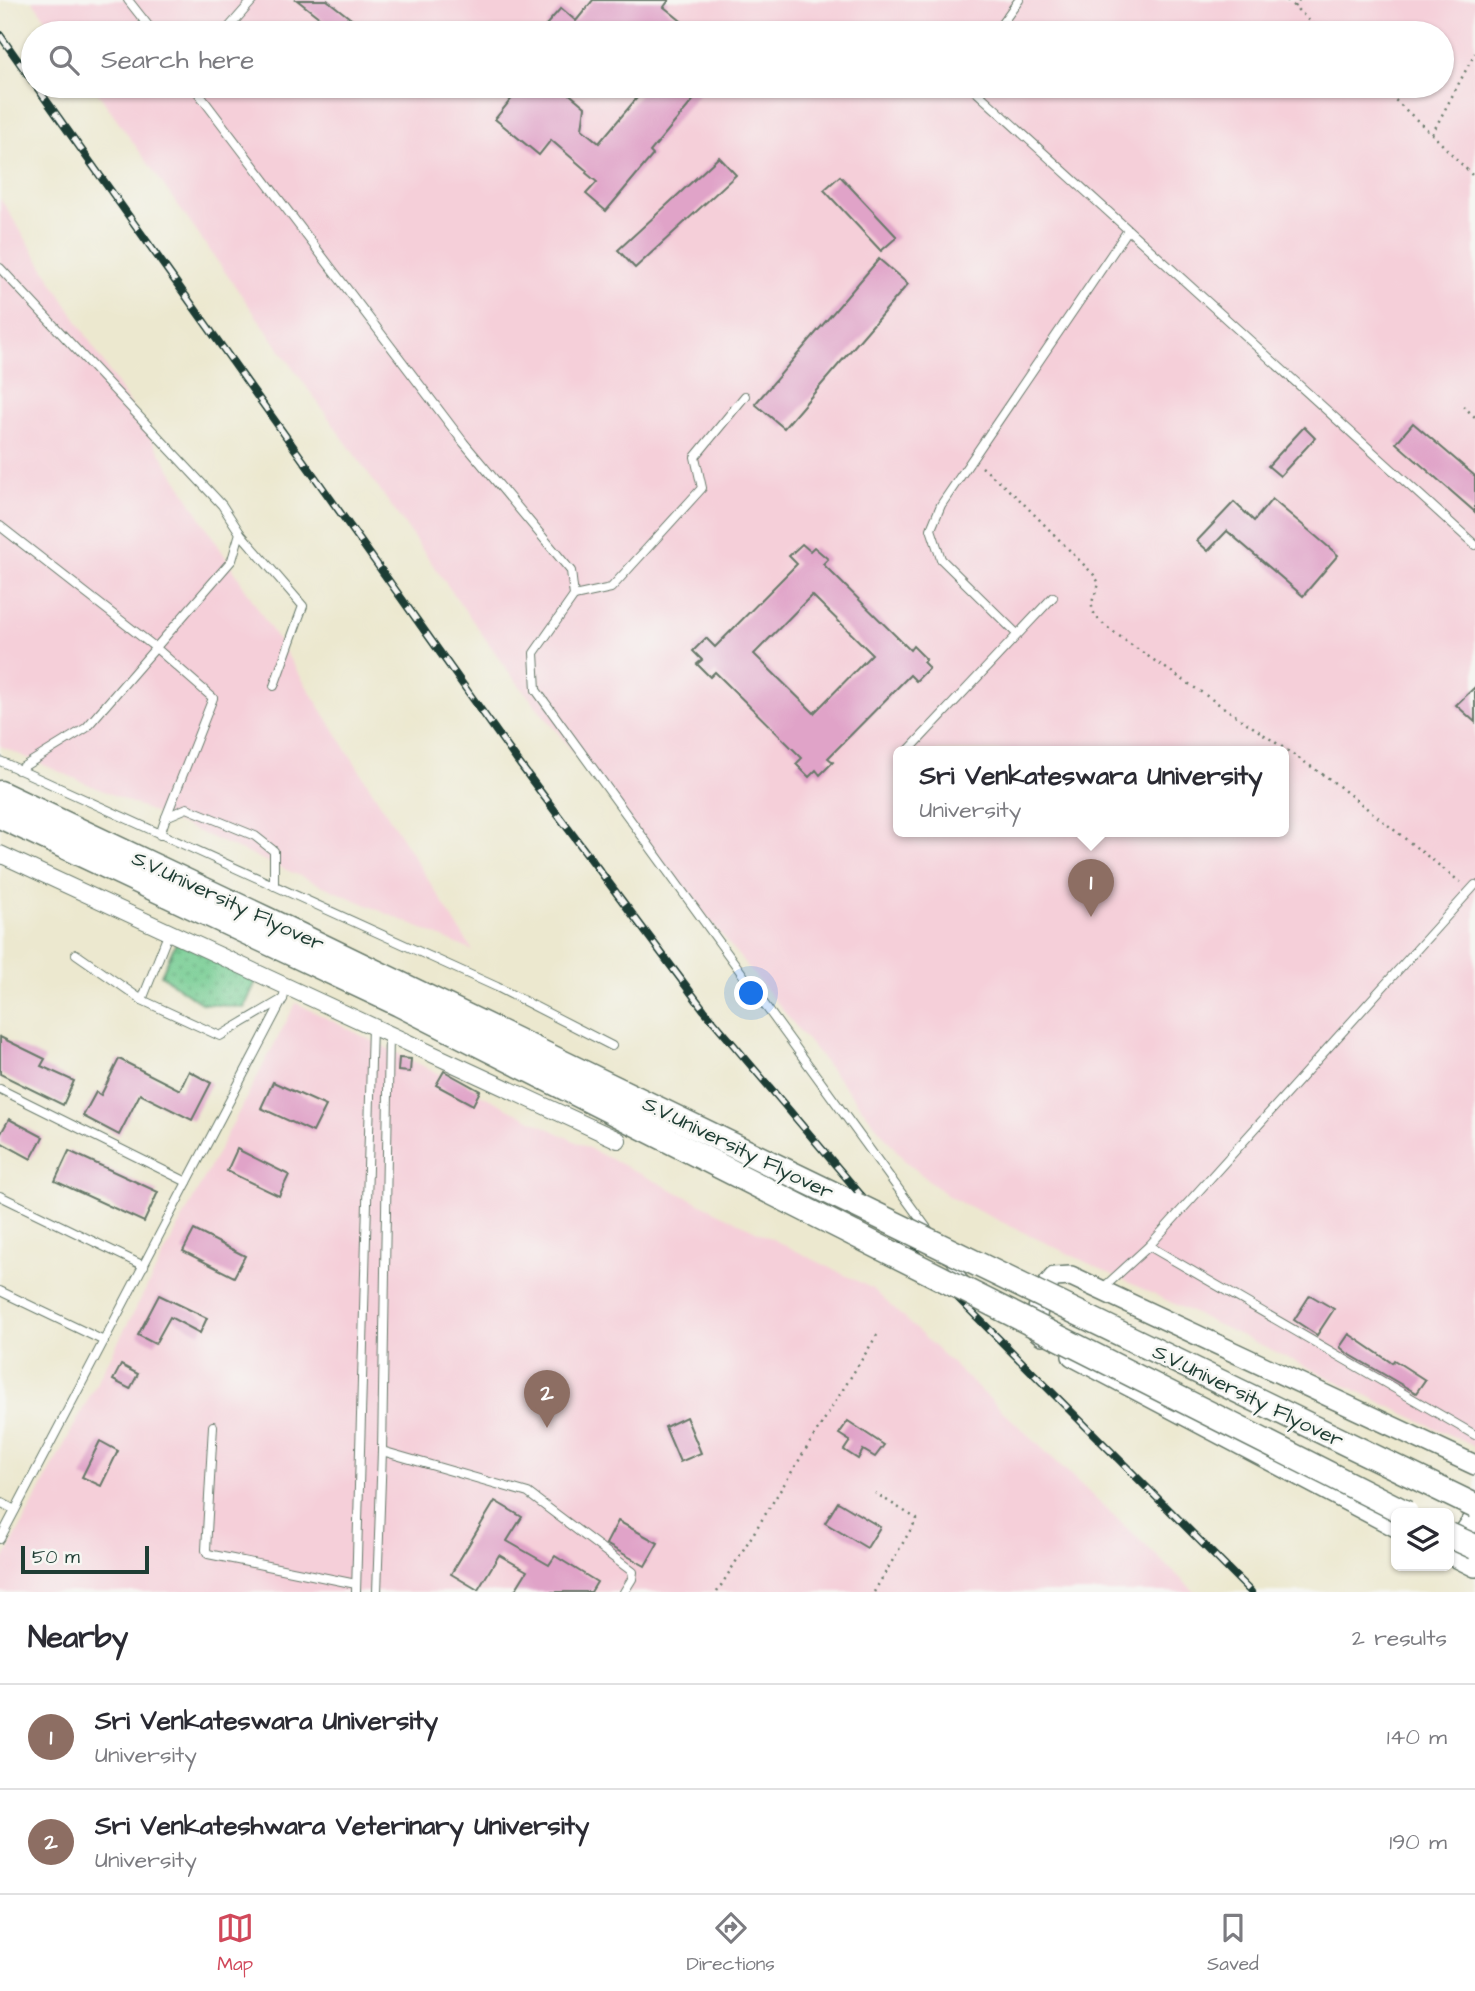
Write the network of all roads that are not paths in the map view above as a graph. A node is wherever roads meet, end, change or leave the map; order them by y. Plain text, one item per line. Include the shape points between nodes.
1 (128, 0) edge
2 (253, 0) edge
3 (1019, 0) edge
4 (144, 21) edge
5 (235, 21) edge
6 (1004, 21) edge
7 (202, 98) edge
8 (983, 98) edge
9 (1128, 230) junction
10 (0, 268) edge
11 (745, 396) dead end
12 (0, 526) edge
13 (240, 533) junction
14 (1475, 545) edge
15 (574, 596) junction
16 (1053, 597) dead end
17 (1017, 634) junction
18 (156, 648) junction
19 (274, 686) dead end
20 (913, 746) edge
21 (0, 761) edge
22 (18, 770) junction
23 (0, 793) edge
24 (0, 816) edge
25 (166, 817) junction
26 (160, 835) junction
27 (0, 853) edge
28 (274, 886) junction
29 (1473, 888) edge
30 (170, 931) junction
31 (76, 954) dead end
32 (285, 992) junction
33 (142, 1000) junction
34 (372, 1026) junction
35 (389, 1033) junction
36 (612, 1046) dead end
37 (0, 1089) edge
38 (618, 1140) dead end
39 (187, 1182) junction
40 (0, 1196) edge
41 (1149, 1246) junction
42 (144, 1266) junction
43 (1102, 1289) junction
44 (0, 1291) edge
45 (1036, 1330) junction
46 (104, 1341) junction
47 (213, 1426) dead end
48 (1475, 1435) edge
49 (382, 1451) junction
50 (1475, 1465) edge
51 (0, 1502) edge
52 (1475, 1506) edge
53 (1396, 1508) edge
54 (15, 1510) junction
55 (1475, 1517) edge
56 (1391, 1524) edge
57 (0, 1539) edge
58 (1454, 1540) edge
59 (1454, 1547) edge
60 (1454, 1555) edge
61 (1474, 1558) edge
62 (356, 1588) edge
63 (377, 1592) edge
64 (624, 1592) edge

1 - 4 lane
2 - 5 lane
3 - 6 lane
7 - 15 lane via 464,443 571,571
8 - 9 lane
9 - 14 lane
9 - 17 lane via 941,505 931,529 942,559
10 - 13 lane via 222,505
11 - 15 lane via 695,457 702,488 611,588
12 - 18 lane
13 - 18 lane via 232,561
13 - 19 lane via 303,606
15 - 45 lane via 534,653 536,690 975,1296
16 - 17 lane
17 - 20 lane
18 - 22 lane via 86,728
18 - 25 lane via 213,698
21 - 22 lane
22 - 26 lane
23 - 52 main road, S.V.University Flyover, bridge
24 - 53 main road, S.V.University Flyover, bridge via 398,1004
25 - 26 lane
25 - 28 lane via 187,807 255,836 274,850
26 - 28 lane
27 - 30 street
28 - 36 lane via 497,987
29 - 41 lane
30 - 32 street
30 - 33 lane
31 - 33 lane
32 - 33 lane via 220,1036
32 - 34 street
32 - 39 lane
34 - 35 street
34 - 62 lane
35 - 38 street
35 - 49 lane
37 - 39 lane
39 - 42 lane
40 - 42 lane
41 - 43 lane
41 - 48 lane
42 - 46 lane
43 - 45 street via 1071,1276 1054,1277 1044,1287
43 - 50 street
44 - 46 lane
45 - 56 street via 1054,1346 1111,1378
46 - 54 lane
47 - 62 lane via 208,1554
49 - 63 lane
49 - 64 lane via 528,1493 633,1572
51 - 54 lane
54 - 57 lane
55 - 59 street
58 - 61 main road, bridge
60 - 61 street

